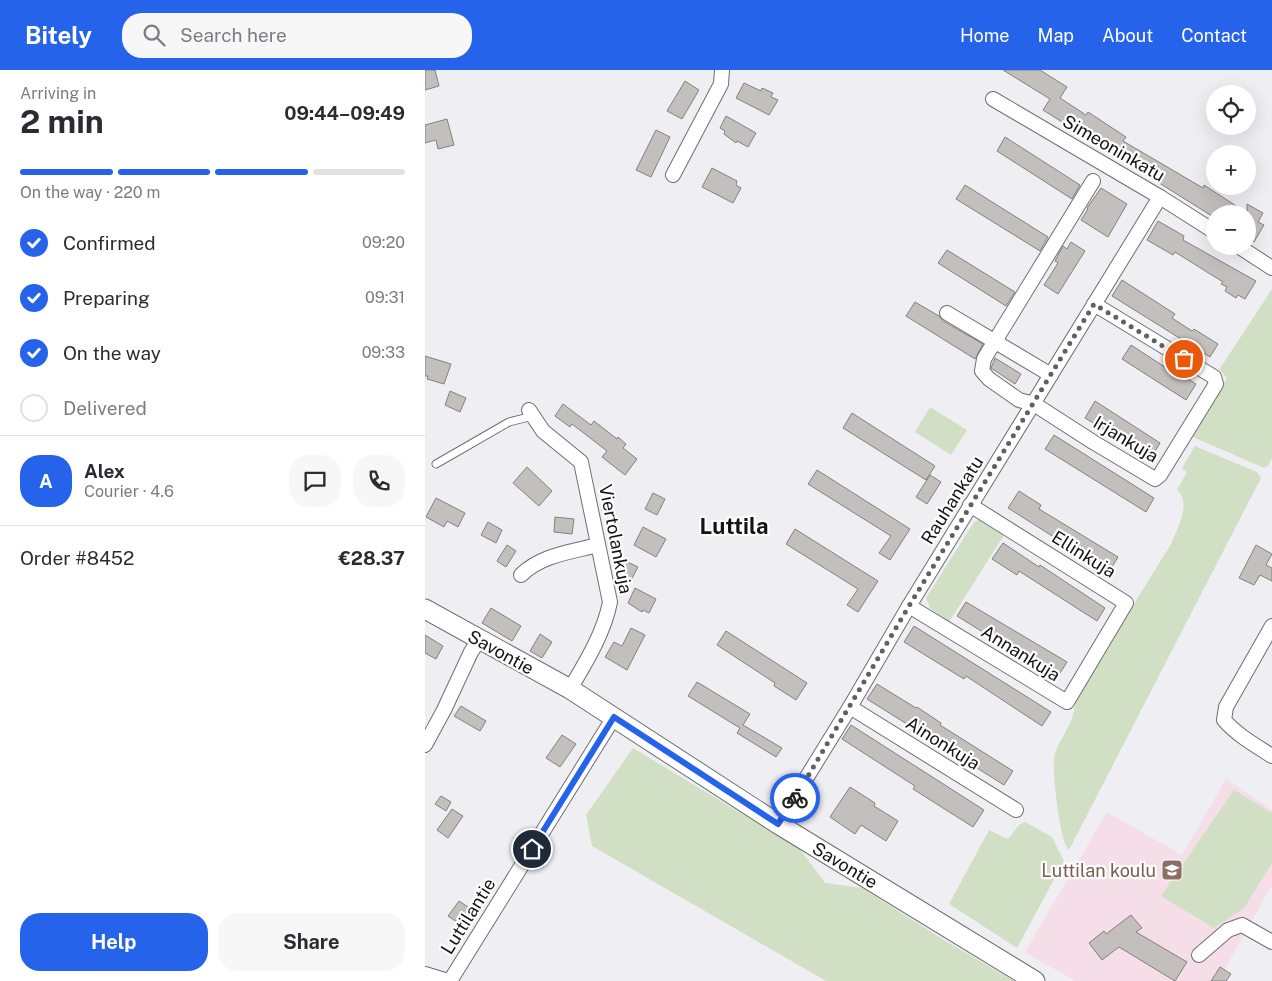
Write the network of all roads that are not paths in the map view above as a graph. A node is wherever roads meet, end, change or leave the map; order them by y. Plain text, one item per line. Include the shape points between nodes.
1 (723, 70) edge
2 (993, 99) dead end
3 (673, 175) dead end
4 (1093, 181) dead end
5 (1160, 197) junction
6 (1206, 226) edge
7 (1252, 255) edge
8 (1272, 268) edge
9 (1094, 304) junction
10 (947, 313) dead end
11 (996, 341) junction
12 (1051, 375) junction
13 (1034, 404) junction
14 (531, 413) joint
15 (436, 464) dead end
16 (970, 505) junction
17 (598, 545) junction
18 (521, 575) dead end
19 (909, 606) junction
20 (425, 609) edge
21 (1272, 626) edge
22 (479, 640) junction
23 (1095, 655) joint
24 (570, 689) junction
25 (850, 707) junction
26 (614, 717) junction
27 (425, 745) edge
28 (1272, 756) edge
29 (1016, 810) dead end
30 (778, 824) junction
31 (1272, 942) edge
32 (1199, 955) dead end
33 (425, 974) edge
34 (449, 981) edge
35 (1035, 981) edge

1 - 3 street via 721,84
2 - 5 street, Simeoninkatu
4 - 11 street
5 - 6 street, Simeoninkatu
5 - 9 street, Rauhankatu
7 - 8 street
9 - 12 street, Rauhankatu
9 - 13 street, Irjankuja via 1214,377 1216,384 1185,437 1155,479
10 - 11 street
11 - 12 street
11 - 13 street via 984,359 982,371 1019,400
12 - 13 street, Rauhankatu
13 - 16 street, Rauhankatu
14 - 15 lane
14 - 17 street, Viertolankuja via 543,431 581,462
16 - 19 street, Rauhankatu
16 - 23 street, Ellinkuja via 1126,603
17 - 18 street via 546,558 531,565
17 - 24 street, Viertolankuja via 609,609 589,656
19 - 23 street, Annankuja via 1067,702
19 - 25 street, Rauhankatu
20 - 22 street, Savontie
21 - 28 street via 1226,707 1224,720 1232,730
22 - 24 street, Savontie
22 - 27 street
24 - 26 street, Savontie
25 - 29 street, Ainonkuja
25 - 30 street, Rauhankatu
26 - 30 street, Savontie
26 - 34 street, Luttilantie
30 - 35 street, Savontie
31 - 32 street via 1242,925 1228,930
33 - 34 street

